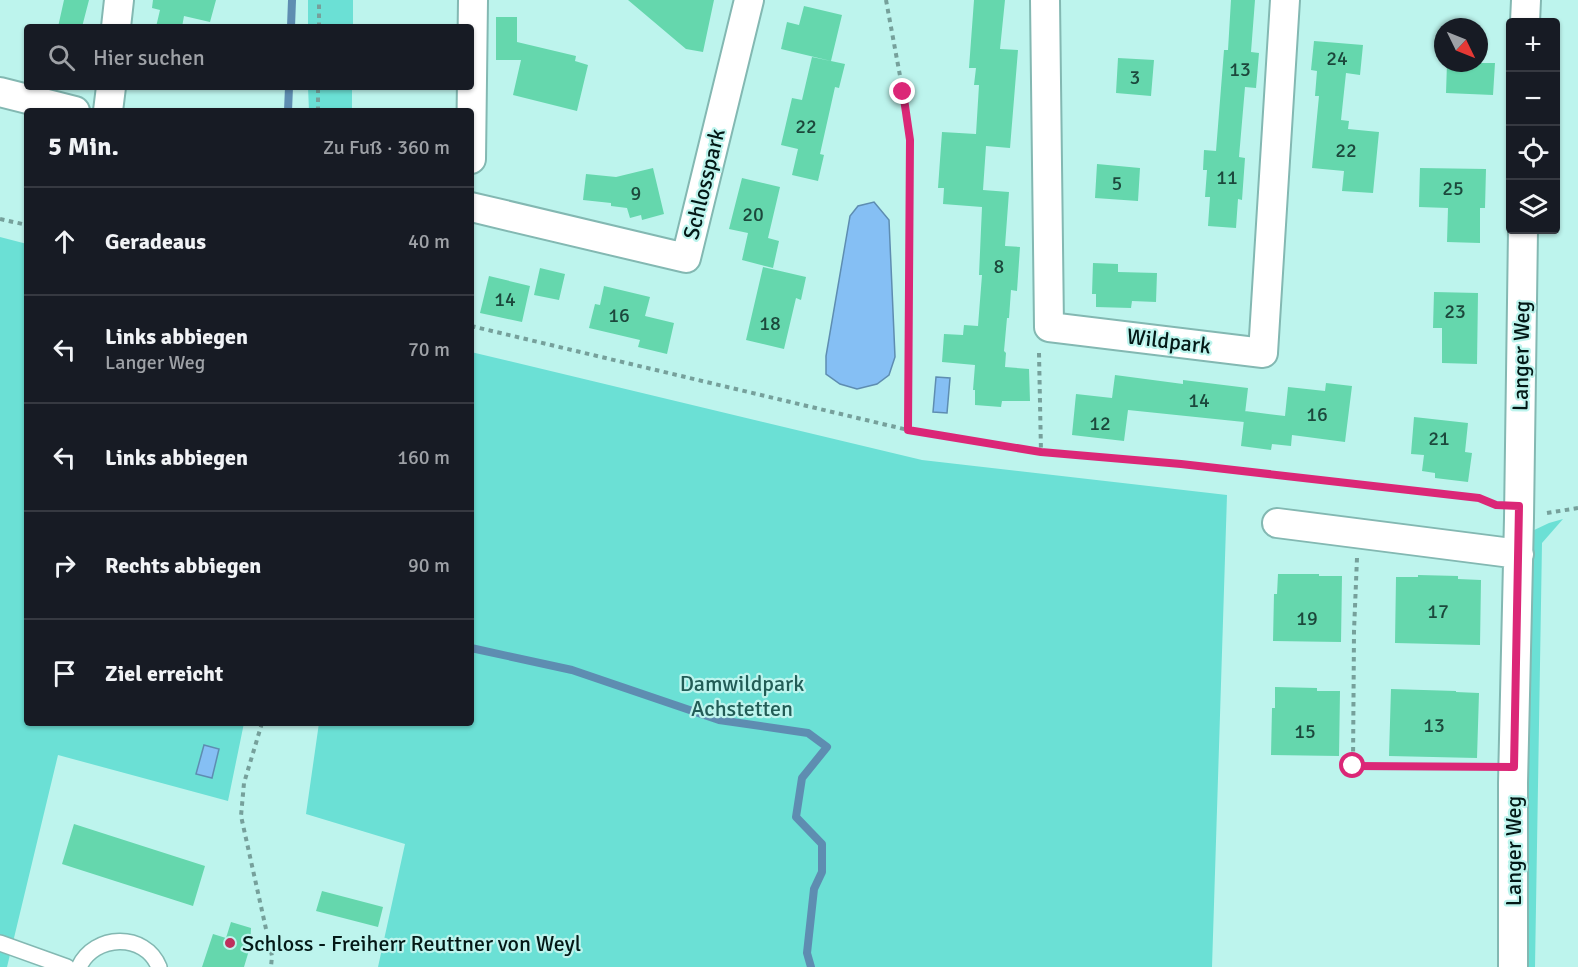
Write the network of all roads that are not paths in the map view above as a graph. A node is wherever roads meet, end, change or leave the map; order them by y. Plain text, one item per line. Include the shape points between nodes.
1 (119, 0) edge
2 (473, 0) edge
3 (749, 0) edge
4 (1045, 0) edge
5 (1285, 0) edge
6 (1526, 0) edge
7 (1525, 18) edge
8 (116, 24) edge
9 (473, 24) edge
10 (111, 90) edge
11 (472, 90) edge
12 (0, 92) edge
13 (63, 108) edge
14 (108, 108) edge
15 (472, 108) edge
16 (474, 208) edge
17 (1523, 234) edge
18 (1277, 523) dead end
19 (1519, 555) junction
20 (0, 943) edge
21 (67, 967) edge
22 (79, 967) edge
23 (159, 967) edge
24 (1513, 967) edge

1 - 8 street
2 - 9 street
3 - 16 street, Schlosspark via 686,258
4 - 5 street, Wildpark via 1049,327 1263,352
6 - 7 street
10 - 14 street
11 - 15 street
12 - 13 street
17 - 19 street, Langer Weg
18 - 19 street
19 - 24 street, Langer Weg
20 - 21 lane
22 - 23 lane via 93,949 110,941 140,945

